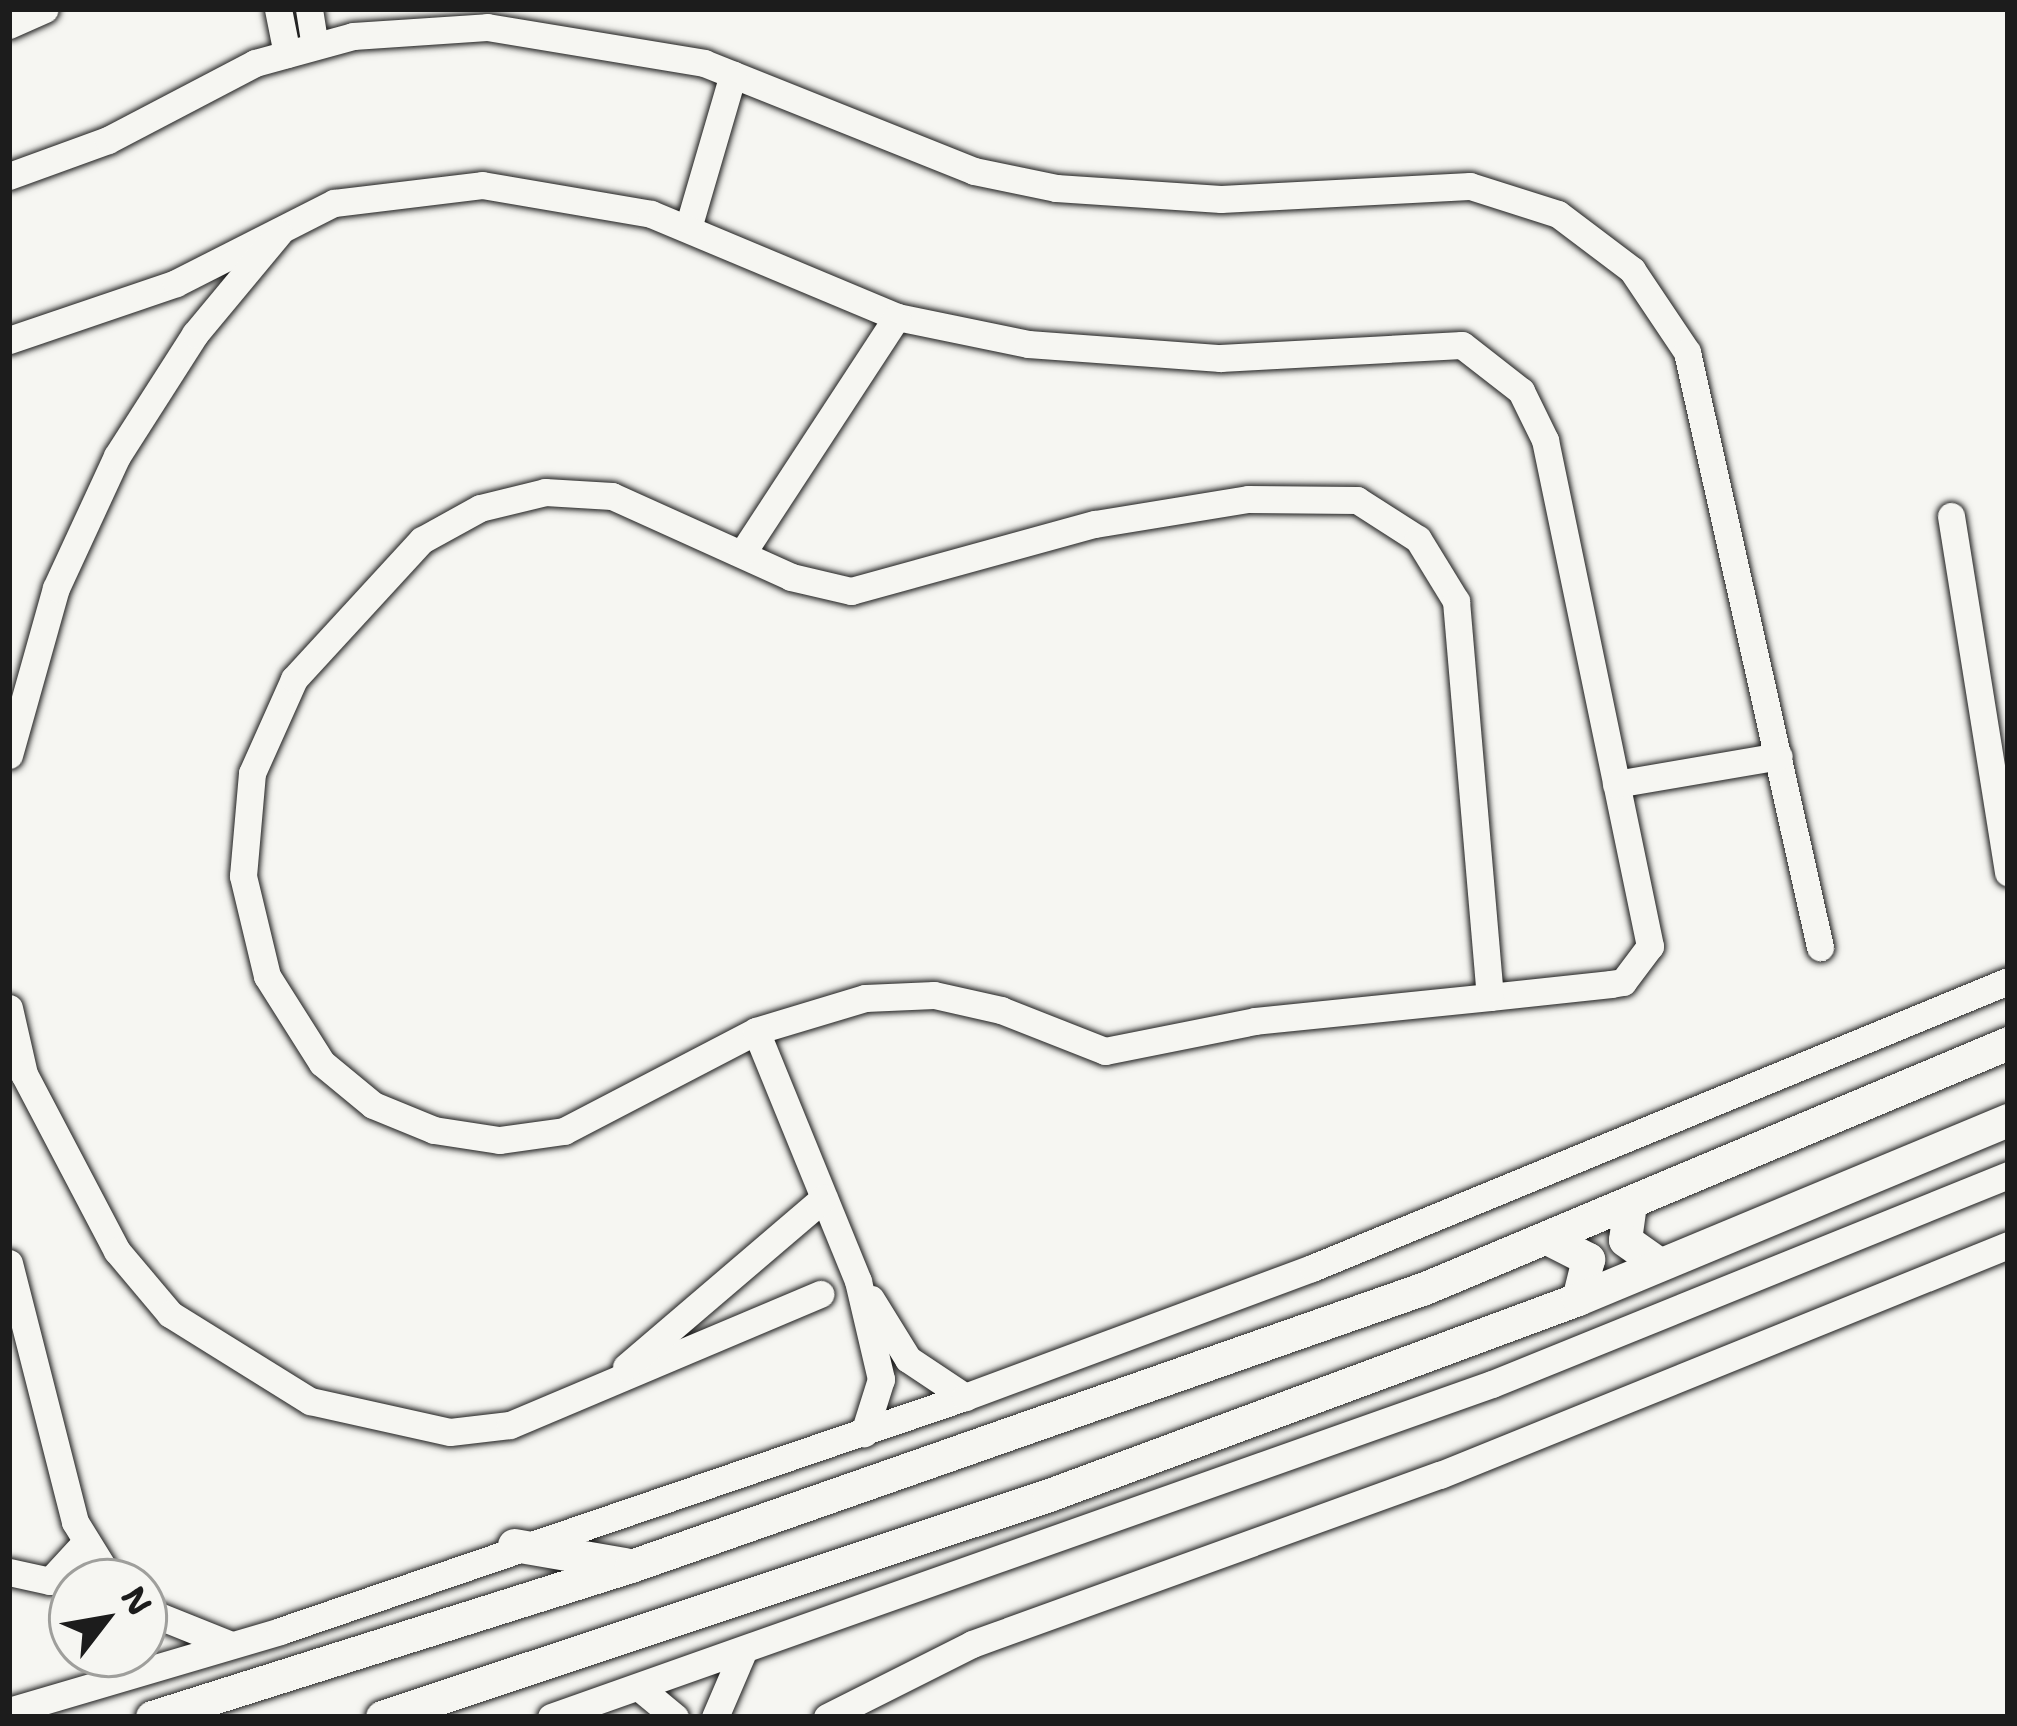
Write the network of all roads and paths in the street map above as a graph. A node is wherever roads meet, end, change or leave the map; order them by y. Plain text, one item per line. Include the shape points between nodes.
1 (45, 9) edge
2 (278, 9) edge
3 (309, 9) edge
4 (9, 25) edge
5 (315, 45) junction
6 (287, 53) junction
7 (733, 74) junction
8 (9, 176) edge
9 (288, 223) junction
10 (688, 228) junction
11 (897, 317) junction
12 (9, 340) edge
13 (1951, 516) dead end
14 (743, 552) junction
15 (9, 755) edge
16 (1779, 756) junction
17 (1616, 784) junction
18 (2008, 872) edge
19 (1820, 947) dead end
20 (2008, 981) edge
21 (1490, 997) junction
22 (9, 1009) edge
23 (756, 1031) junction
24 (2008, 1042) edge
25 (2008, 1120) edge
26 (2008, 1175) edge
27 (824, 1198) junction
28 (1630, 1204) junction
29 (1551, 1240) junction
30 (2008, 1245) edge
31 (9, 1263) edge
32 (1659, 1264) junction
33 (858, 1282) junction
34 (820, 1294) dead end
35 (1578, 1299) junction
36 (606, 1384) junction
37 (965, 1396) junction
38 (864, 1433) junction
39 (85, 1543) junction
40 (514, 1545) junction
41 (95, 1558) edge
42 (631, 1566) junction
43 (9, 1572) edge
44 (168, 1619) edge
45 (233, 1645) junction
46 (742, 1654) junction
47 (641, 1690) junction
48 (9, 1711) edge
49 (152, 1717) edge
50 (382, 1717) edge
51 (551, 1717) edge
52 (675, 1717) edge
53 (715, 1717) edge
54 (827, 1717) edge

1 - 4 street
2 - 6 street
3 - 5 street
5 - 6 street
5 - 7 street via 505,28 633,44
6 - 8 street
7 - 10 street
7 - 16 street via 974,172 1056,188 1221,200 1470,186 1598,239 1687,352
9 - 10 street via 377,193 482,185 596,199
9 - 12 street via 176,283
9 - 15 street via 195,334 117,456 56,588
10 - 11 street
11 - 14 street
11 - 17 street via 1124,355 1437,340 1484,356 1521,392 1545,440
13 - 18 street
14 - 21 street via 850,590 1096,524 1248,499 1357,500 1390,516 1456,601
14 - 23 street via 611,496 545,492 480,508 422,539 294,679 252,772 243,876 267,976 322,1064 374,1105 434,1130 499,1140 564,1131
16 - 17 street
16 - 19 street
17 - 21 street via 1649,946 1642,969 1623,982
20 - 37 street via 1312,1268
21 - 23 street via 1256,1021 1148,1050 1105,1051 934,995 865,998
22 - 36 street via 24,1074 117,1251 170,1314 236,1364 310,1401 450,1432 510,1425
23 - 27 street
24 - 28 main road
25 - 32 main road
26 - 46 street via 1492,1384
27 - 33 street
27 - 36 street
28 - 29 main road
28 - 32 main road via 1625,1240
29 - 35 main road via 1588,1259
29 - 42 main road
30 - 54 street via 1462,1466 972,1644
31 - 39 street
32 - 35 main road
33 - 37 street via 908,1358
33 - 38 street via 881,1379
34 - 36 street
35 - 50 main road via 881,1555
37 - 38 street
38 - 40 street
39 - 41 street
39 - 43 street via 50,1581
40 - 42 main road
40 - 45 street
42 - 49 main road
44 - 45 street
45 - 48 street
46 - 47 street
46 - 53 street
47 - 51 street
47 - 52 street

